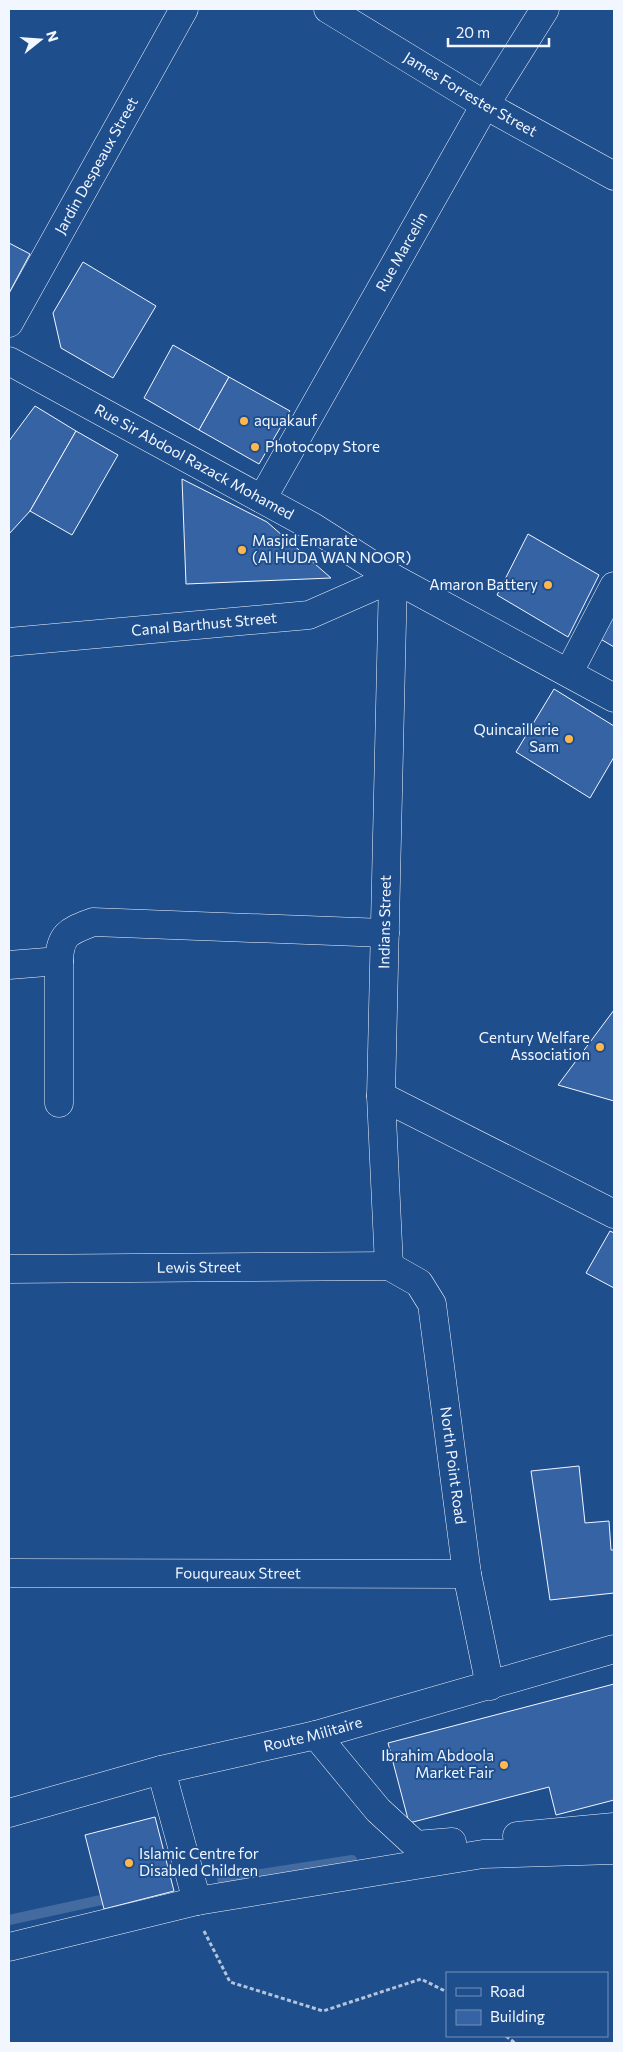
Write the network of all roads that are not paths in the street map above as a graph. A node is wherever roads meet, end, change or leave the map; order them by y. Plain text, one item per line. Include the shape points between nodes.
1 (184, 9) edge
2 (328, 9) edge
3 (545, 9) edge
4 (485, 105) junction
5 (614, 176) edge
6 (9, 323) edge
7 (11, 367) edge
8 (262, 499) junction
9 (393, 578) junction
10 (614, 586) edge
11 (9, 642) edge
12 (568, 672) junction
13 (614, 698) edge
14 (385, 933) junction
15 (59, 961) junction
16 (9, 965) edge
17 (381, 1096) junction
18 (58, 1103) dead end
19 (614, 1214) edge
20 (389, 1266) junction
21 (9, 1269) edge
22 (9, 1573) edge
23 (467, 1574) junction
24 (614, 1649) edge
25 (490, 1686) junction
26 (316, 1735) junction
27 (161, 1770) junction
28 (9, 1812) edge
29 (614, 1827) edge
30 (614, 1850) edge
31 (197, 1902) junction
32 (9, 1947) edge

1 - 6 street, Jardin Despeaux Street
2 - 4 street, James Forrester Street
3 - 4 street, Rue Marcelin
4 - 5 street, James Forrester Street
4 - 8 street, Rue Marcelin
7 - 8 street, Rue Sir Abdool Razack Mohamed
8 - 9 street, Rue Sir Abdool Razack Mohamed
9 - 11 street, Canal Barthust Street via 309,615
9 - 12 street, Rue Sir Abdool Razack Mohamed
9 - 14 street, Indians Street
10 - 12 street
12 - 13 street, Rue Sir Abdool Razack Mohamed
14 - 15 street via 93,922 72,931 60,944
14 - 17 street, Indians Street
15 - 16 street
15 - 18 street
17 - 19 street
17 - 20 street, Indians Street
20 - 21 street, Lewis Street
20 - 23 street, North Point Road via 419,1283 432,1304
22 - 23 street, Fouqureaux Street
23 - 25 street, North Point Road
24 - 25 street, Route Militaire
25 - 26 street, Route Militaire
26 - 27 street, Route Militaire
26 - 29 street via 378,1810 416,1845
27 - 28 street, Route Militaire
27 - 31 street
30 - 31 street via 483,1854
31 - 32 street

